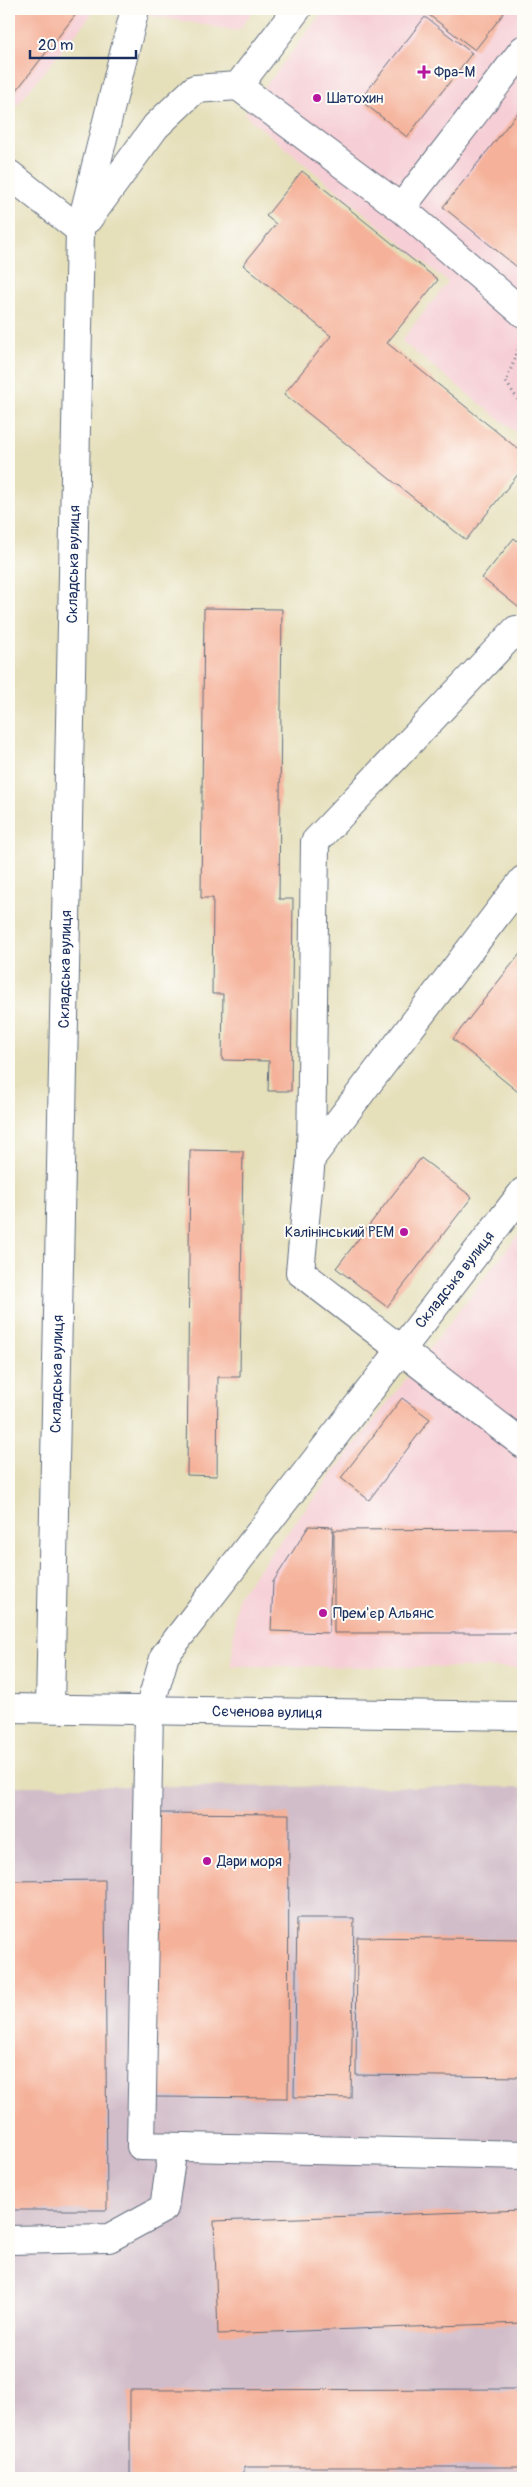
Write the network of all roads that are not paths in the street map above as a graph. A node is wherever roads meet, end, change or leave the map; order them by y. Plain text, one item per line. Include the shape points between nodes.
1 (135, 9) edge
2 (297, 9) edge
3 (523, 50) edge
4 (238, 86) junction
5 (9, 174) edge
6 (401, 208) junction
7 (80, 230) junction
8 (523, 313) edge
9 (523, 636) edge
10 (523, 880) edge
11 (311, 1158) junction
12 (523, 1192) edge
13 (400, 1351) junction
14 (523, 1444) edge
15 (9, 1708) edge
16 (50, 1708) junction
17 (149, 1710) junction
18 (523, 1716) edge
19 (172, 2147) junction
20 (523, 2155) edge
21 (9, 2240) edge

1 - 7 street, Складська вулиця
2 - 4 street
3 - 6 street
4 - 6 street
4 - 7 street via 195,89 156,126
5 - 7 street
6 - 8 street
7 - 16 street, Складська вулиця
9 - 11 street via 516,630 315,842
10 - 11 street
11 - 13 street via 300,1272
12 - 13 street, Складська вулиця
13 - 14 street
13 - 17 street, Складська вулиця via 166,1655
15 - 16 street, Сєченова вулиця
16 - 17 street, Сєченова вулиця
17 - 18 street, Сєченова вулиця
17 - 19 street, Складська вулиця via 141,2146
19 - 20 street
19 - 21 street via 164,2208 108,2238

